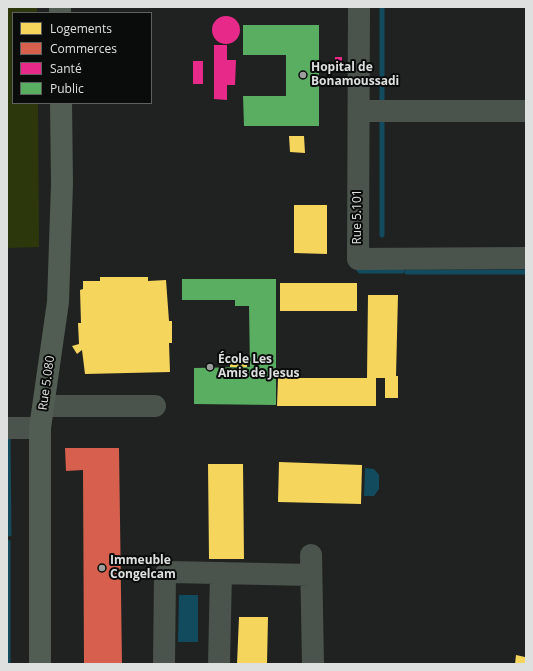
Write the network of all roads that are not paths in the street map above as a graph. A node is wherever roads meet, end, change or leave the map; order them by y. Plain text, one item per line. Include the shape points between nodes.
1 (359, 7) edge
2 (61, 104) edge
3 (359, 111) junction
4 (526, 111) edge
5 (526, 258) edge
6 (44, 406) junction
7 (155, 406) dead end
8 (7, 428) edge
9 (40, 428) junction
10 (221, 573) junction
11 (40, 664) edge
12 (164, 664) edge
13 (219, 664) edge
14 (313, 664) edge

1 - 3 street, Rue 5.101
2 - 6 main road, Rue 5.080 via 62,184 58,302
3 - 4 street
3 - 5 street, Rue 5.101 via 358,259
6 - 7 street
6 - 9 main road, Rue 5.080
8 - 9 street
9 - 11 main road, Rue 5.080
10 - 12 street via 170,572 165,575
10 - 13 street
10 - 14 street via 311,565

